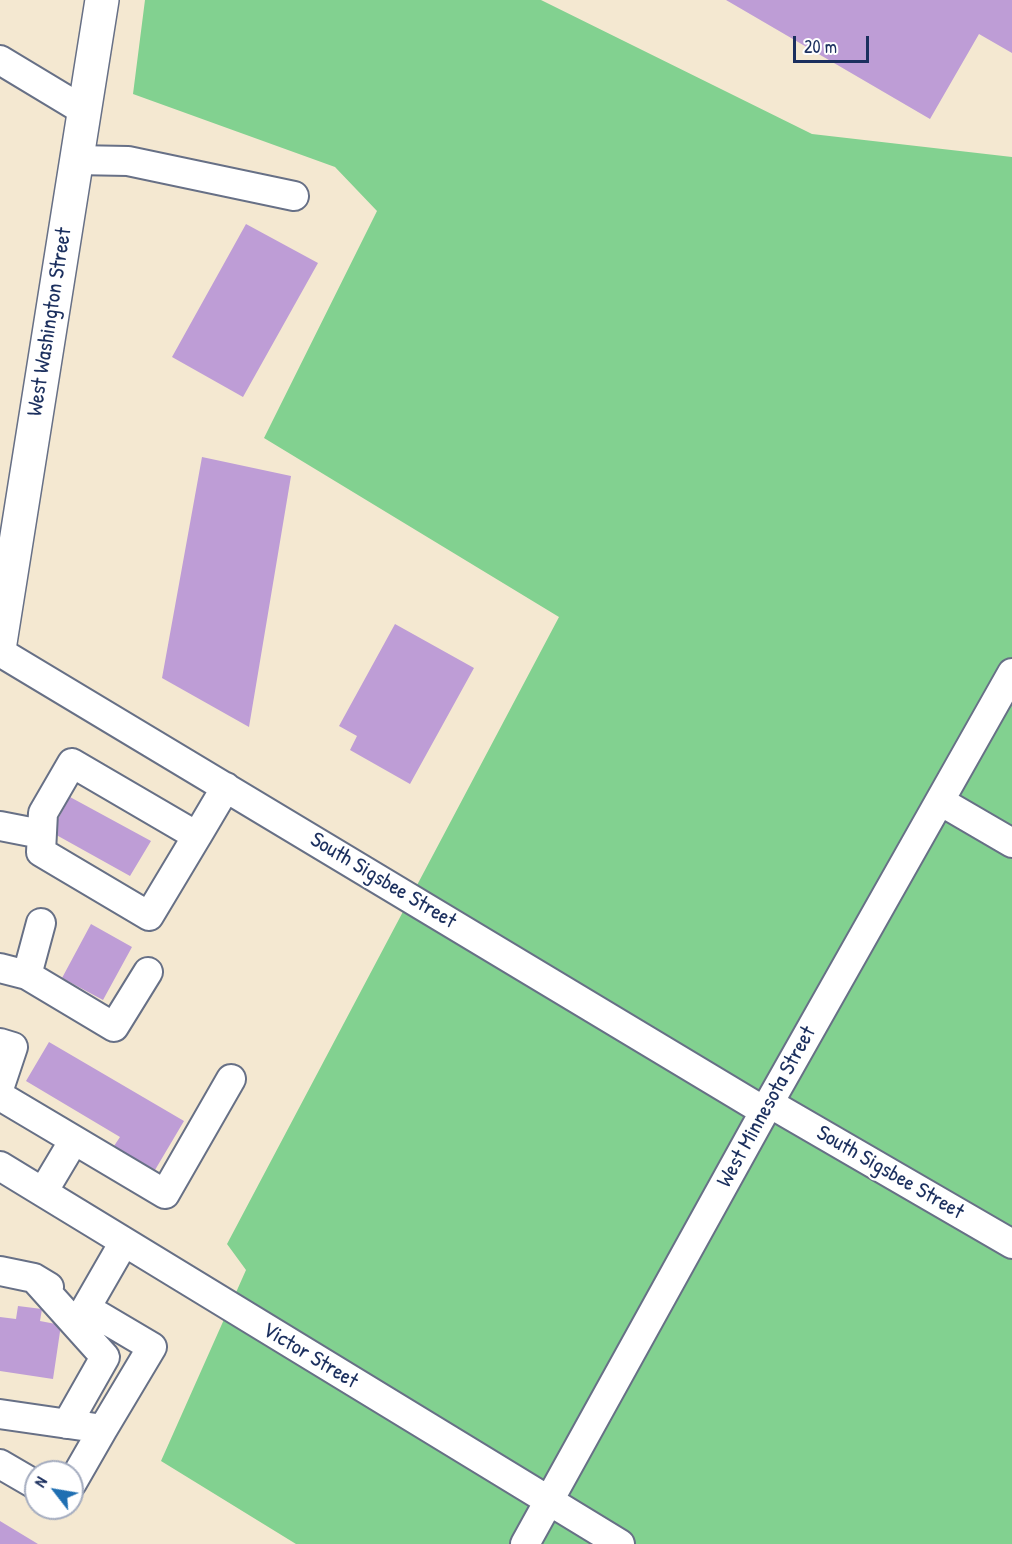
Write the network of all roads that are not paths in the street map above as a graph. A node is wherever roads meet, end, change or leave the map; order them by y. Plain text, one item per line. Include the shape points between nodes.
1 (102, 0) edge
2 (0, 60) edge
3 (83, 110) junction
4 (75, 160) junction
5 (294, 196) dead end
6 (0, 644) edge
7 (0, 652) edge
8 (1012, 673) edge
9 (226, 786) junction
10 (940, 801) junction
11 (0, 826) edge
12 (41, 834) junction
13 (197, 836) junction
14 (1012, 843) edge
15 (41, 923) dead end
16 (0, 968) edge
17 (148, 972) dead end
18 (27, 975) junction
19 (0, 1043) edge
20 (231, 1079) dead end
21 (0, 1086) edge
22 (0, 1096) edge
23 (766, 1107) junction
24 (74, 1140) junction
25 (0, 1166) edge
26 (43, 1192) junction
27 (124, 1242) junction
28 (1012, 1244) edge
29 (0, 1271) edge
30 (34, 1278) junction
31 (86, 1308) junction
32 (0, 1414) edge
33 (67, 1424) junction
34 (103, 1429) junction
35 (84, 1462) edge
36 (0, 1464) edge
37 (24, 1478) edge
38 (548, 1502) junction
39 (525, 1544) edge
40 (620, 1544) edge

1 - 3 main road, West Washington Street
2 - 3 street
3 - 4 main road, West Washington Street
4 - 5 street via 128,161
4 - 6 main road, West Washington Street
7 - 9 street, South Sigsbee Street
8 - 10 street, West Minnesota Street
9 - 13 street
9 - 23 street, South Sigsbee Street
10 - 14 street
10 - 23 street, West Minnesota Street
11 - 12 street
12 - 13 street via 43,813 72,763
12 - 13 street via 41,852 149,916
15 - 18 street
16 - 18 street
17 - 18 street via 114,1028
19 - 21 street via 13,1047
20 - 24 street via 165,1194
22 - 24 street
23 - 28 street, South Sigsbee Street
23 - 38 street, West Minnesota Street
24 - 26 street
25 - 26 street, Victor Street
26 - 27 street, Victor Street
27 - 31 street
27 - 38 street, Victor Street
29 - 30 street
30 - 31 street
30 - 33 street via 105,1357
31 - 34 street via 152,1347
32 - 33 street
33 - 34 street
34 - 35 street
36 - 37 street
38 - 39 street, West Minnesota Street
38 - 40 street, Victor Street

